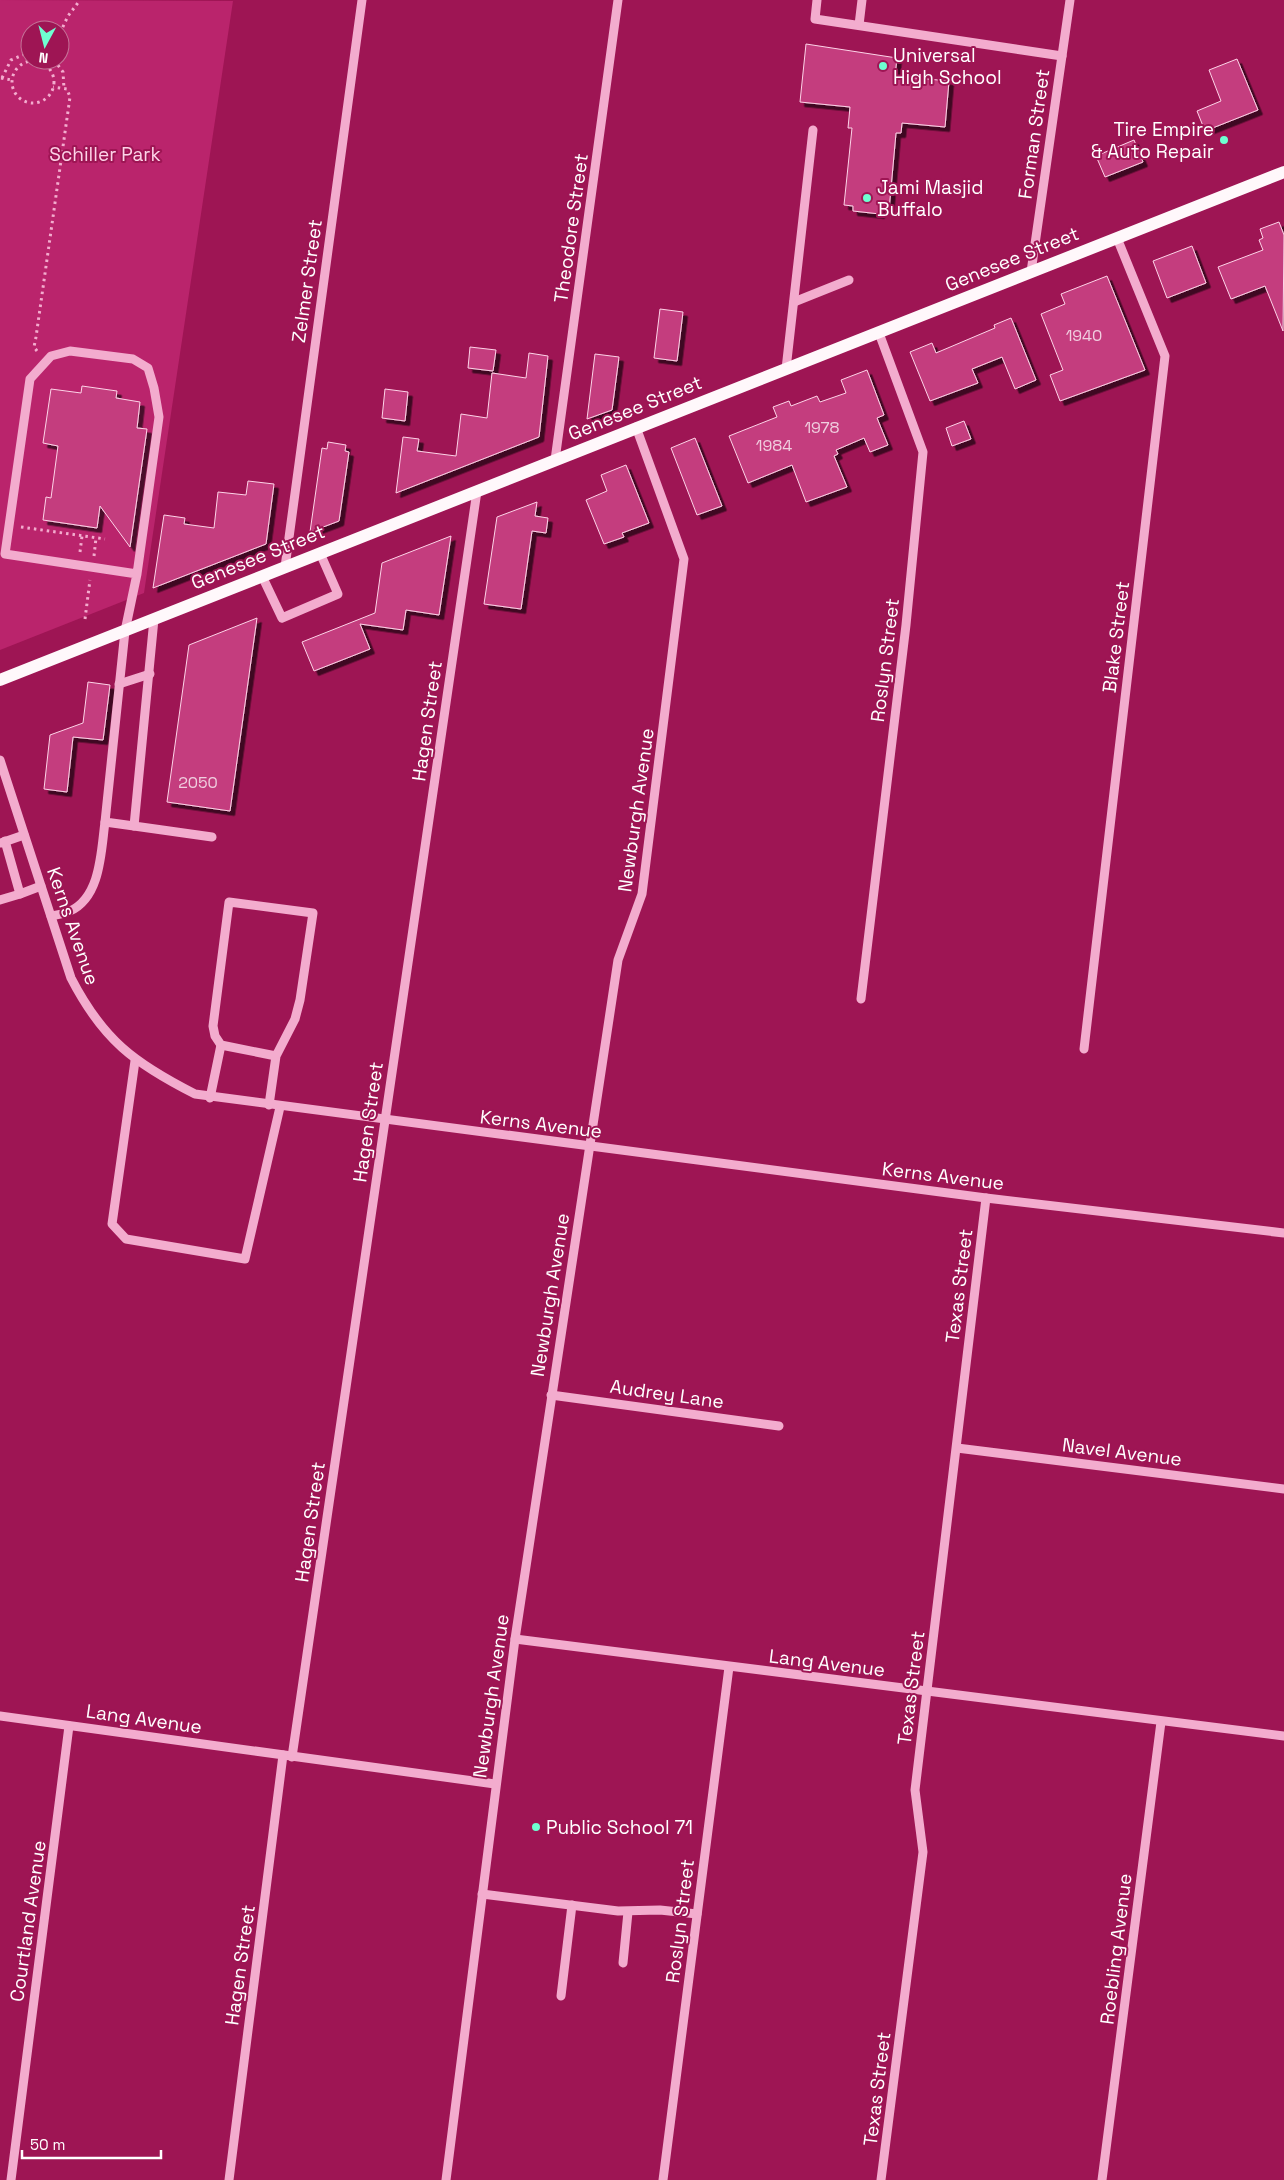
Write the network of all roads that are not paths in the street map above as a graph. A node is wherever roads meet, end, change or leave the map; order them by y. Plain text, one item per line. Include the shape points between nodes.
1 (362, 0) edge
2 (618, 0) edge
3 (817, 0) edge
4 (862, 0) edge
5 (1070, 0) edge
6 (859, 25) junction
7 (1062, 56) junction
8 (814, 130) dead end
9 (1284, 172) edge
10 (1117, 238) junction
11 (1031, 272) junction
12 (850, 280) dead end
13 (794, 302) junction
14 (878, 333) junction
15 (786, 369) junction
16 (636, 427) junction
17 (555, 460) junction
18 (477, 491) junction
19 (320, 553) junction
20 (285, 567) junction
21 (137, 574) junction
22 (262, 576) junction
23 (154, 619) junction
24 (125, 630) junction
25 (150, 674) junction
26 (0, 680) edge
27 (119, 684) junction
28 (0, 760) edge
29 (105, 822) junction
30 (134, 826) junction
31 (24, 835) junction
32 (212, 837) dead end
33 (2, 842) edge
34 (41, 886) junction
35 (20, 894) junction
36 (0, 900) edge
37 (51, 916) junction
38 (861, 999) dead end
39 (221, 1045) junction
40 (1084, 1049) dead end
41 (276, 1056) junction
42 (135, 1060) junction
43 (210, 1098) junction
44 (269, 1105) junction
45 (280, 1107) junction
46 (385, 1120) junction
47 (589, 1147) junction
48 (986, 1198) junction
49 (1284, 1233) edge
50 (552, 1394) junction
51 (778, 1426) dead end
52 (956, 1448) junction
53 (1284, 1489) edge
54 (515, 1639) junction
55 (729, 1667) junction
56 (926, 1692) junction
57 (0, 1716) edge
58 (1161, 1722) junction
59 (70, 1726) junction
60 (1284, 1736) edge
61 (288, 1756) junction
62 (495, 1784) junction
63 (482, 1894) junction
64 (572, 1905) junction
65 (628, 1912) junction
66 (697, 1914) junction
67 (623, 1963) dead end
68 (561, 1996) dead end
69 (11, 2180) edge
70 (229, 2180) edge
71 (446, 2180) edge
72 (663, 2180) edge
73 (881, 2180) edge
74 (1102, 2180) edge

1 - 20 street, Zelmer Street
2 - 17 street, Theodore Street
3 - 6 street via 815,18
4 - 6 street
5 - 7 street, Forman Street
6 - 7 street
7 - 11 street, Forman Street
8 - 13 street
9 - 10 main road, Genesee Street
10 - 11 main road, Genesee Street
10 - 40 street, Blake Street via 1165,356
11 - 14 main road, Genesee Street
12 - 13 street
13 - 15 street
14 - 15 main road, Genesee Street
14 - 38 street, Roslyn Street via 923,452 906,625
15 - 16 main road, Genesee Street
16 - 17 main road, Genesee Street
16 - 47 street, Newburgh Avenue via 684,559 642,894 618,960
17 - 18 main road, Genesee Street
18 - 19 main road, Genesee Street
18 - 46 street, Hagen Street
19 - 20 main road, Genesee Street
19 - 22 street via 338,594 282,618
20 - 22 main road, Genesee Street
21 - 21 street via 159,417 148,368 133,359 70,350 51,356 30,378 5,554
21 - 24 street
22 - 23 main road, Genesee Street
23 - 24 main road, Genesee Street
23 - 25 street
24 - 26 main road, Genesee Street
24 - 27 street
25 - 27 street
25 - 30 street
27 - 29 street
28 - 31 street, Kerns Avenue
29 - 30 street
29 - 37 street via 98,874 88,895 72,911
30 - 32 street
31 - 33 street
31 - 34 street, Kerns Avenue
33 - 35 street
34 - 35 street
34 - 37 street, Kerns Avenue
35 - 36 street
37 - 42 street, Kerns Avenue via 71,978 84,1003 100,1026
39 - 41 street
39 - 41 street via 213,1026 229,902 313,912 300,1000 295,1019
39 - 43 street
41 - 44 street
42 - 43 street, Kerns Avenue via 160,1077
42 - 45 street via 112,1224 126,1239 245,1259
43 - 44 street, Kerns Avenue
44 - 45 street, Kerns Avenue
45 - 46 street, Kerns Avenue
46 - 47 street, Kerns Avenue
46 - 61 street, Hagen Street
47 - 48 street, Kerns Avenue
47 - 50 street, Newburgh Avenue
48 - 49 street, Kerns Avenue
48 - 52 street, Texas Street
50 - 51 street, Audrey Lane
50 - 54 street, Newburgh Avenue
52 - 53 street, Navel Avenue
52 - 56 street, Texas Street
54 - 55 street, Lang Avenue
54 - 62 street, Newburgh Avenue
55 - 56 street, Lang Avenue
55 - 66 street, Roslyn Street
56 - 58 street, Lang Avenue
56 - 73 street, Texas Street via 915,1790 923,1852
57 - 59 street, Lang Avenue
58 - 60 street, Lang Avenue
58 - 74 street, Roebling Avenue
59 - 61 street, Lang Avenue
59 - 69 street, Courtland Avenue
61 - 62 street, Lang Avenue
61 - 70 street, Hagen Street
62 - 63 street, Newburgh Avenue
63 - 64 street
63 - 71 street, Newburgh Avenue
64 - 65 street
64 - 68 street
65 - 66 street via 660,1910
65 - 67 street
66 - 72 street, Roslyn Street

